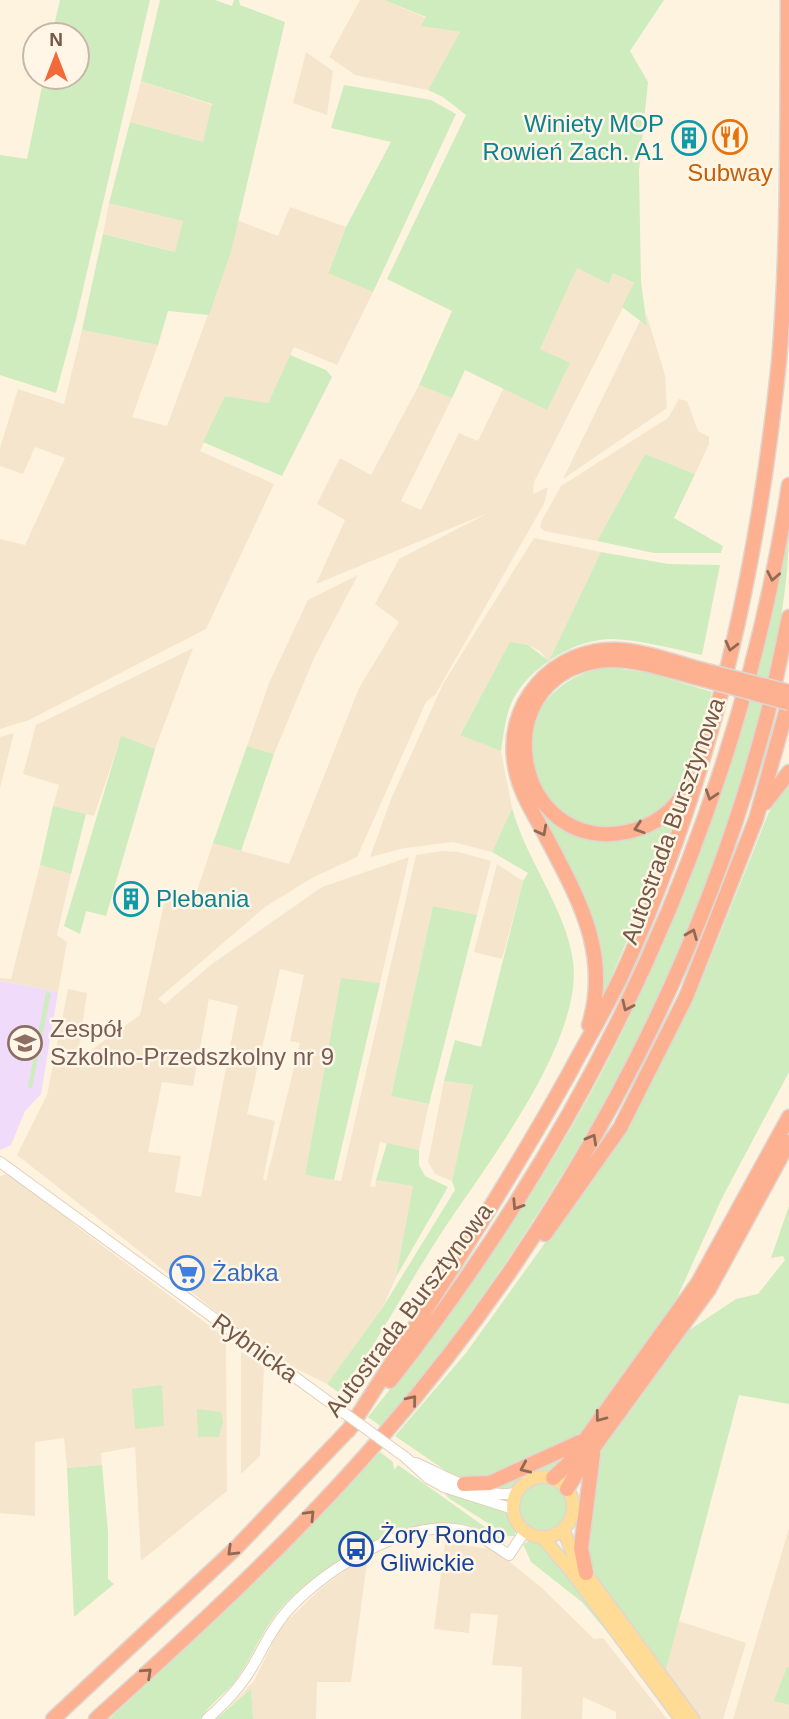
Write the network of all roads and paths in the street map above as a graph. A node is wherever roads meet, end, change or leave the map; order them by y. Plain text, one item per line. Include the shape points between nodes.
1 (788, 0) edge
2 (789, 485) edge
3 (789, 617) edge
4 (703, 674) junction
5 (789, 692) edge
6 (789, 702) edge
7 (700, 763) junction
8 (789, 772) edge
9 (756, 819) junction
10 (582, 1050) junction
11 (789, 1117) edge
12 (789, 1142) edge
13 (0, 1162) edge
14 (490, 1300) junction
15 (348, 1432) junction
16 (589, 1444) junction
17 (407, 1459) junction
18 (553, 1478) junction
19 (464, 1484) junction
20 (567, 1489) junction
21 (516, 1493) junction
22 (513, 1509) junction
23 (563, 1529) junction
24 (525, 1531) junction
25 (542, 1537) junction
26 (586, 1573) junction
27 (53, 1719) edge
28 (96, 1719) edge
29 (207, 1719) edge
30 (681, 1719) edge
31 (693, 1719) edge

1 -> 7 highway via 779,359 760,505 740,611
2 -> 15 highway, Autostrada Bursztynowa via 769,597 733,730 644,970 594,1072 515,1207 455,1297
14 -> 3 highway via 584,1153 675,974 749,778
4 - 5 highway, bridge
4 - 6 highway, bridge
7 -> 4 highway via 665,815 636,830 599,833 566,822 552,811 531,784 523,754 534,706 554,681 576,668 617,660
4 -> 10 highway via 622,650 586,653 548,672 524,701 517,719 513,738 516,772 592,935 597,989
6 - 9 highway
7 - 10 highway via 624,971
8 - 9 highway
9 - 14 highway via 686,997 620,1128 526,1259
10 - 15 highway via 519,1163
11 -> 16 highway via 698,1283
12 - 16 highway via 709,1289
13 - 17 street, Rybnicka, bridge
28 -> 14 highway via 217,1608 330,1494 388,1430
15 -> 27 highway, Autostrada Bursztynowa via 219,1564
16 - 18 highway
16 -> 19 highway via 490,1483
16 - 20 highway
16 - 26 highway via 581,1548
17 - 19 street, Rybnicka
17 - 22 street, Rybnicka via 452,1491
18 - 20 main road
18 - 21 main road via 529,1480
19 - 21 street, Rybnicka via 505,1495
20 - 23 main road via 573,1507
21 - 22 main road
22 - 24 main road
23 - 25 main road
23 - 26 main road
24 - 25 main road
24 - 29 street via 509,1555 472,1533 448,1528 401,1538 358,1555 296,1601 272,1630 236,1691
25 - 30 main road
26 - 31 main road

